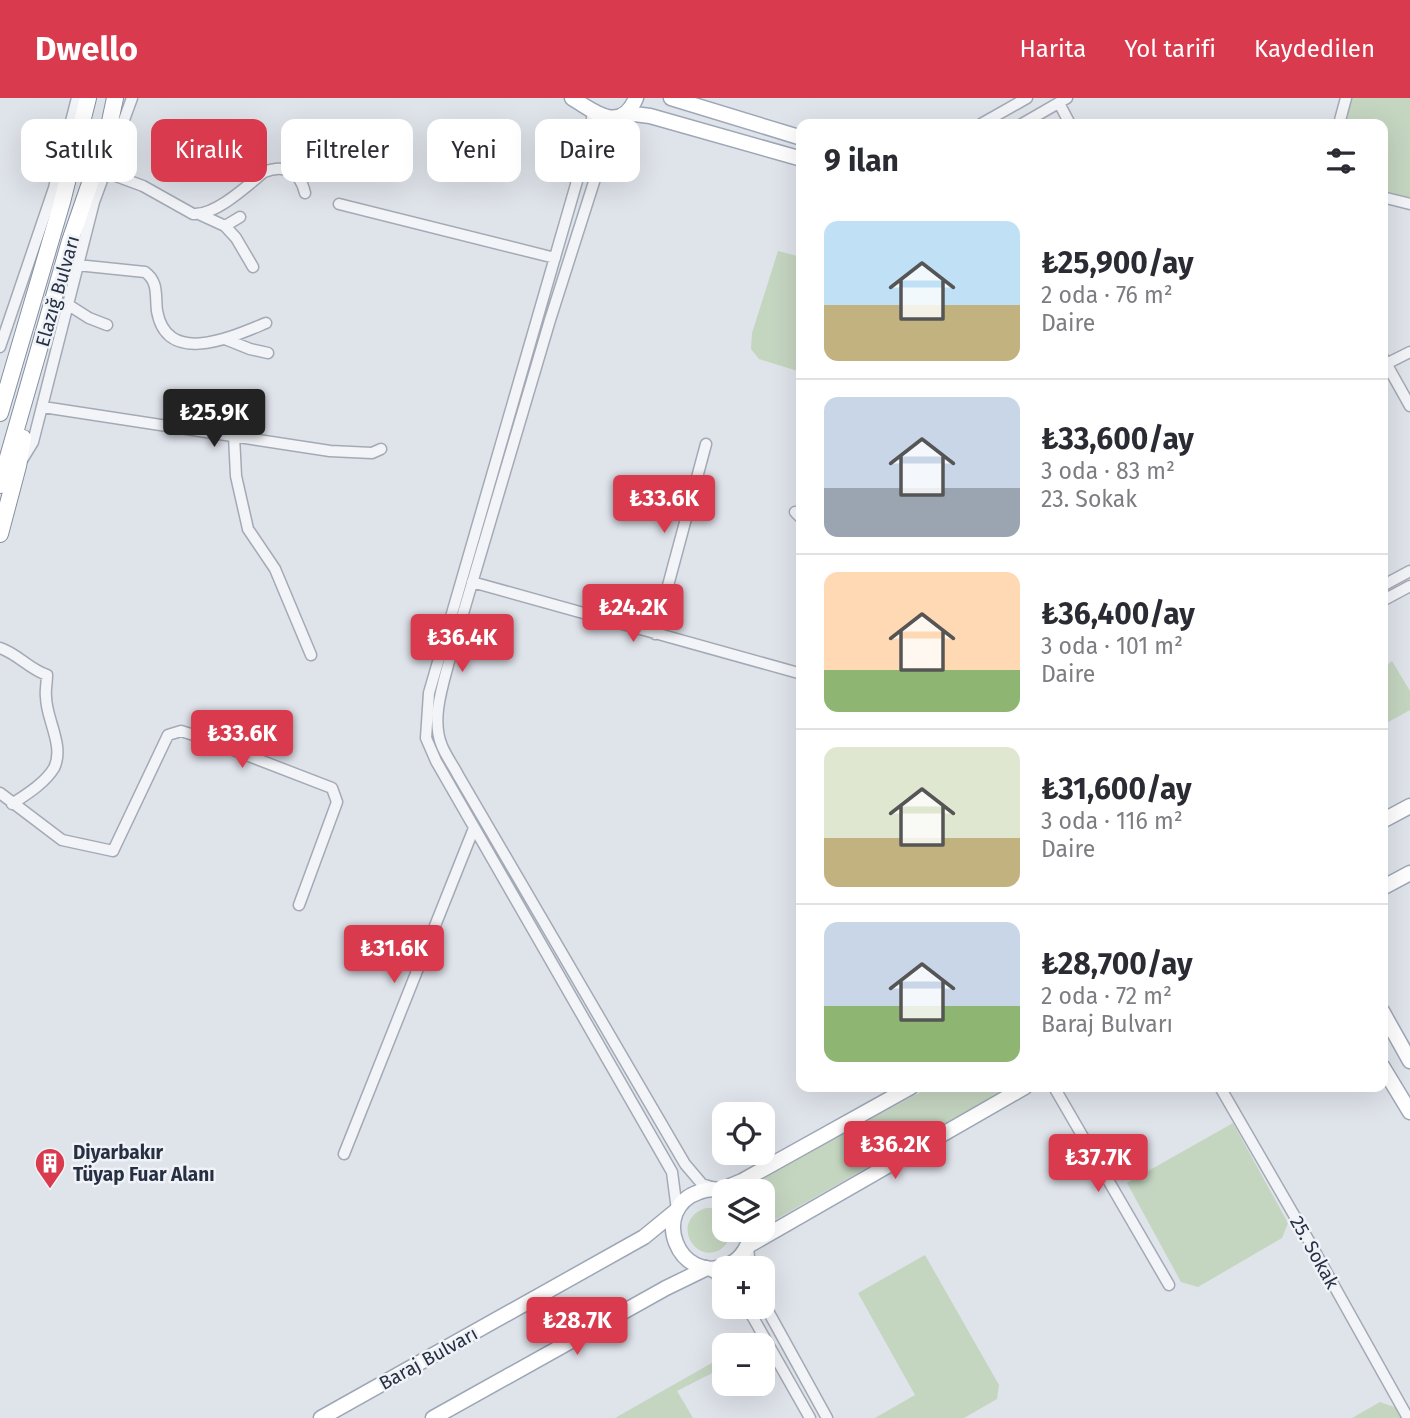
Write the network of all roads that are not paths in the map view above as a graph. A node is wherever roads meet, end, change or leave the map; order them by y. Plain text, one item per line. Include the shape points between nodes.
1 (77, 98) edge
2 (88, 98) edge
3 (115, 98) edge
4 (132, 98) edge
5 (572, 98) edge
6 (584, 98) edge
7 (636, 98) edge
8 (671, 98) edge
9 (1027, 98) edge
10 (1345, 99) edge
11 (1063, 100) edge
12 (593, 112) junction
13 (626, 113) junction
14 (124, 119) edge
15 (990, 119) edge
16 (1030, 119) edge
17 (1069, 119) edge
18 (1340, 119) edge
19 (796, 136) edge
20 (796, 157) edge
21 (102, 182) edge
22 (132, 182) edge
23 (304, 193) dead end
24 (1388, 198) edge
25 (339, 204) dead end
26 (1410, 204) edge
27 (201, 215) junction
28 (240, 217) dead end
29 (225, 226) junction
30 (555, 258) junction
31 (77, 265) junction
32 (253, 267) dead end
33 (67, 304) junction
34 (266, 323) dead end
35 (107, 325) dead end
36 (225, 339) junction
37 (0, 347) edge
38 (1410, 352) edge
39 (268, 353) dead end
40 (1388, 360) edge
41 (36, 365) junction
42 (1388, 369) edge
43 (1410, 406) edge
44 (43, 407) junction
45 (0, 413) edge
46 (234, 436) junction
47 (706, 444) dead end
48 (381, 449) dead end
49 (18, 466) junction
50 (0, 485) edge
51 (0, 534) edge
52 (1410, 571) edge
53 (472, 582) junction
54 (1388, 583) edge
55 (1410, 586) edge
56 (1388, 598) edge
57 (655, 634) junction
58 (0, 648) edge
59 (311, 655) dead end
60 (796, 672) edge
61 (0, 793) edge
62 (12, 803) junction
63 (1410, 806) edge
64 (1388, 818) edge
65 (474, 828) junction
66 (1410, 873) edge
67 (1388, 885) edge
68 (299, 905) dead end
69 (1388, 1022) edge
70 (1410, 1061) edge
71 (1388, 1076) edge
72 (902, 1092) edge
73 (1016, 1092) edge
74 (1057, 1092) edge
75 (1223, 1092) edge
76 (1410, 1112) edge
77 (344, 1154) dead end
78 (746, 1179) edge
79 (712, 1188) edge
80 (712, 1190) edge
81 (677, 1210) junction
82 (749, 1242) edge
83 (748, 1246) junction
84 (749, 1256) edge
85 (707, 1268) junction
86 (712, 1272) edge
87 (1169, 1285) dead end
88 (754, 1319) edge
89 (772, 1319) edge
90 (321, 1418) edge
91 (433, 1418) edge
92 (810, 1418) edge
93 (827, 1418) edge
94 (1408, 1418) edge

1 - 37 street via 54,188
2 - 45 highway, Elazığ Bulvarı
3 - 41 highway, Elazığ Bulvarı
4 - 14 street
5 - 12 main road
6 - 12 main road
7 - 13 main road
8 - 19 main road
9 - 15 street
10 - 18 street
11 - 16 street
11 - 17 street
12 - 13 main road via 609,118
12 - 30 street
13 - 20 main road
13 - 53 street via 608,138
21 - 31 street
22 - 27 street
23 - 27 street via 294,172 273,168
24 - 26 street
25 - 30 street
27 - 29 street
28 - 29 street
29 - 32 street
30 - 65 street via 425,718 426,738 436,761
31 - 33 street
31 - 36 street via 145,272 152,277 162,330 170,338 208,343
33 - 35 street
33 - 44 street
34 - 36 street
36 - 39 street
38 - 40 street
41 - 49 highway
41 - 50 highway, Elazığ Bulvarı
42 - 43 street
44 - 46 street
44 - 49 street via 33,442
46 - 48 street via 330,451 372,453
46 - 59 street via 236,476 248,529 275,569
47 - 57 street
49 - 51 highway
52 - 54 street
53 - 57 street
53 - 79 street via 439,703 441,743 685,1164 702,1185
55 - 56 street
57 - 60 street
58 - 62 street via 47,675 45,699 56,743 54,768 32,791
61 - 62 street
62 - 68 street via 62,840 113,851 168,735 181,731 197,736 332,788 337,802
63 - 64 main road
65 - 77 street
65 - 81 street via 672,1172
66 - 67 main road
69 - 70 main road
71 - 76 main road
72 - 78 main road
73 - 83 main road
74 - 87 street
75 - 94 street, 25. Sokak
80 - 81 main road, Baraj Bulvarı via 695,1193
81 - 85 main road via 673,1222 677,1247 684,1257
81 - 90 main road, Baraj Bulvarı via 644,1237
82 - 83 main road
83 - 84 street
83 - 85 main road via 731,1264
85 - 86 street
85 - 91 main road
88 - 92 street
89 - 93 street

